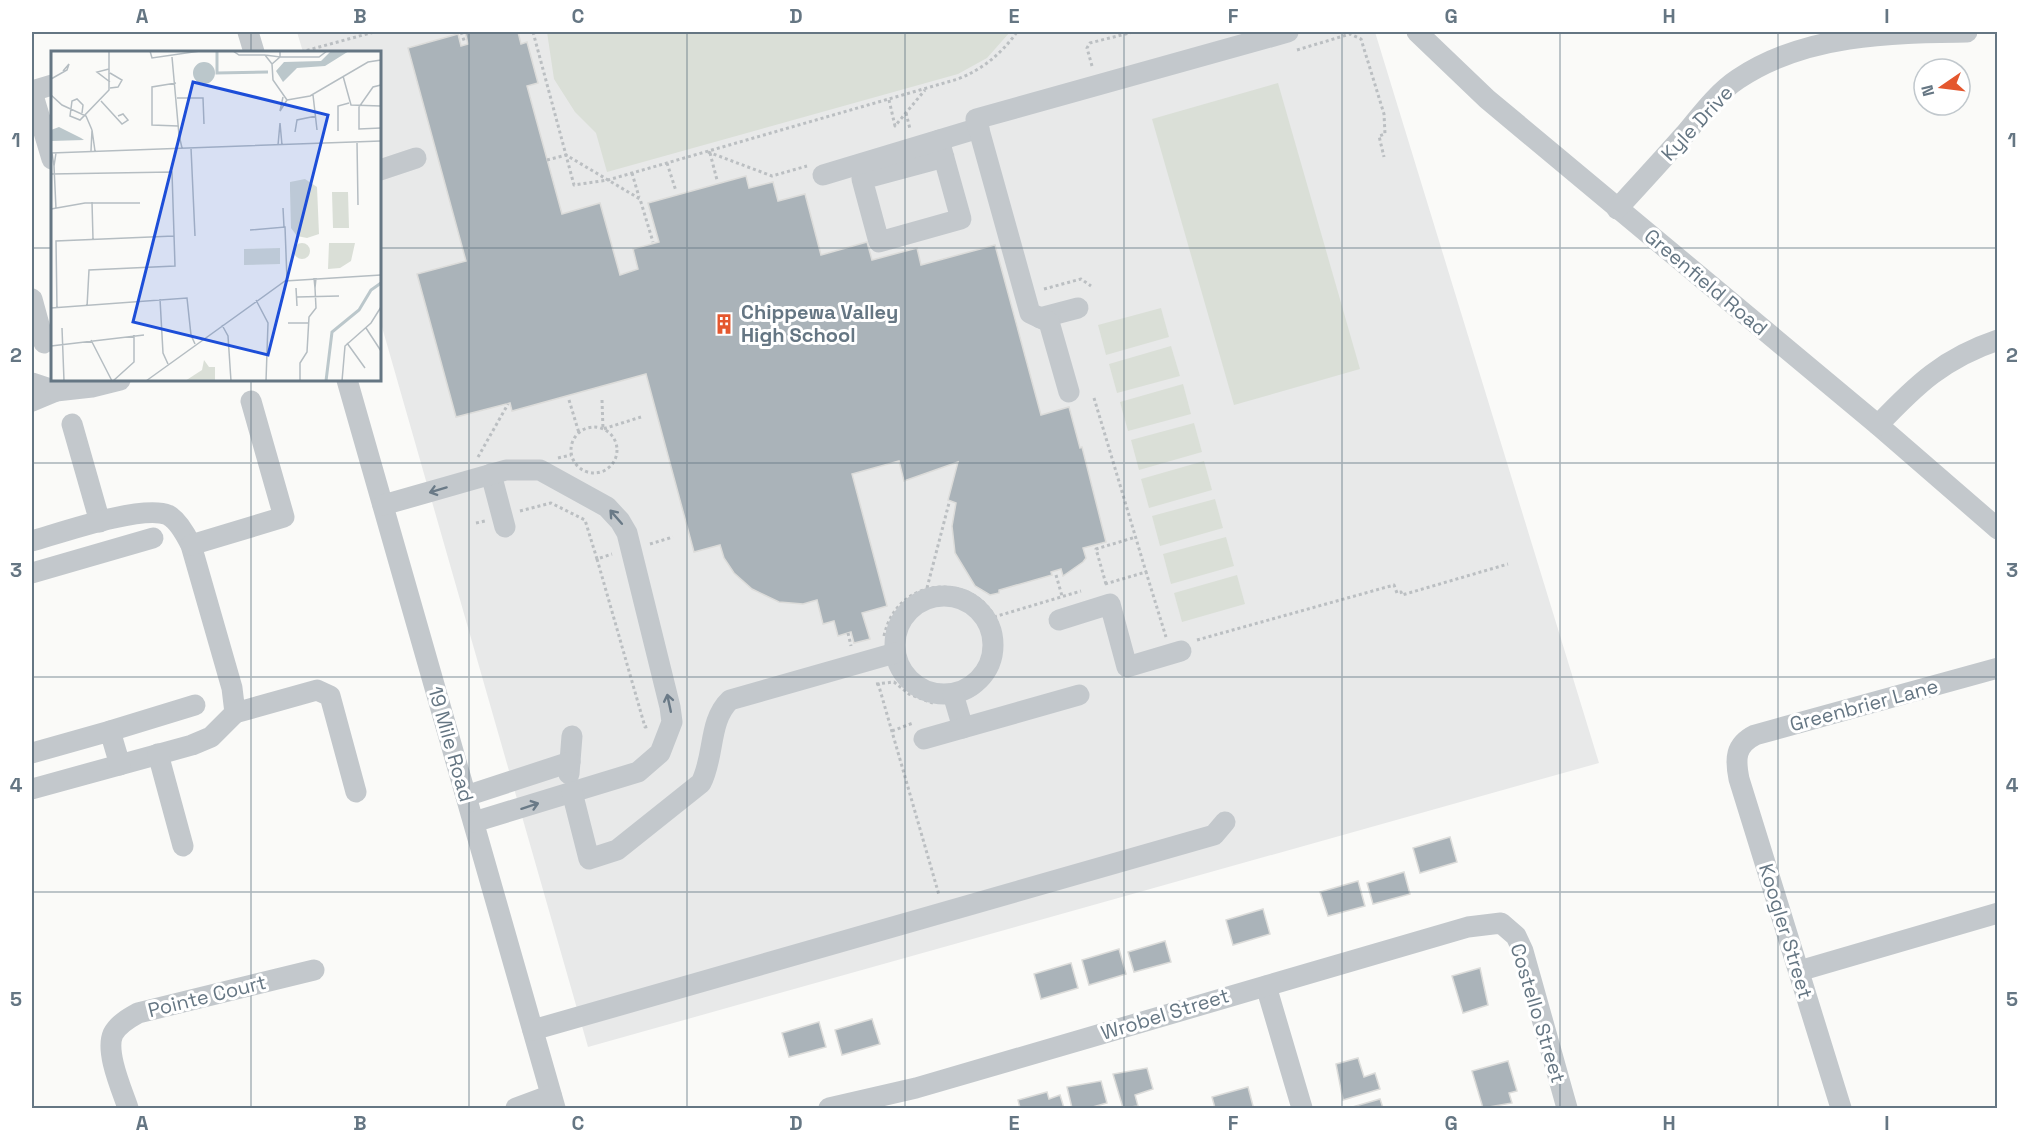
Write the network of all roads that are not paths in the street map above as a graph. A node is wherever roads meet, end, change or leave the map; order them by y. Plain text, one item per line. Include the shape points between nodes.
1 (248, 32) edge
2 (1288, 32) edge
3 (1417, 32) edge
4 (1967, 32) edge
5 (254, 51) edge
6 (51, 85) edge
7 (32, 91) edge
8 (979, 128) junction
9 (941, 149) junction
10 (51, 156) edge
11 (416, 158) dead end
12 (381, 170) edge
13 (860, 172) junction
14 (823, 175) road end
15 (1617, 209) junction
16 (32, 299) edge
17 (1078, 308) dead end
18 (1040, 318) junction
19 (1998, 340) edge
20 (44, 342) dead end
21 (116, 381) edge
22 (347, 381) edge
23 (32, 383) edge
24 (56, 392) junction
25 (1069, 392) dead end
26 (32, 401) edge
27 (251, 401) dead end
28 (72, 424) dead end
29 (1878, 425) junction
30 (482, 470) junction
31 (383, 505) junction
32 (100, 522) junction
33 (503, 522) road end
34 (1998, 529) edge
35 (54, 535) junction
36 (153, 538) dead end
37 (32, 541) edge
38 (190, 545) junction
39 (62, 564) junction
40 (32, 573) edge
41 (1059, 620) dead end
42 (889, 646) junction
43 (1186, 646) road end
44 (1998, 668) edge
45 (953, 694) junction
46 (1079, 695) dead end
47 (195, 705) dead end
48 (235, 713) junction
49 (963, 729) junction
50 (110, 731) junction
51 (572, 736) dead end
52 (924, 739) dead end
53 (1737, 752) joint
54 (32, 753) edge
55 (158, 754) junction
56 (570, 762) junction
57 (120, 765) junction
58 (32, 789) edge
59 (356, 792) dead end
60 (570, 792) junction
61 (466, 796) junction
62 (474, 822) junction
63 (1226, 822) dead end
64 (183, 846) dead end
65 (1998, 912) edge
66 (1501, 923) joint
67 (314, 970) dead end
68 (1798, 971) junction
69 (1266, 986) junction
70 (533, 1030) junction
71 (553, 1102) edge
72 (128, 1108) edge
73 (516, 1108) edge
74 (829, 1108) edge
75 (1302, 1108) edge
76 (1567, 1108) edge
77 (1841, 1108) edge

1 - 5 street
2 - 8 street via 976,119
3 - 15 street, Greenfield Road via 1487,99
4 - 15 street, Kyle Drive via 1856,36 1768,62 1738,79 1715,99
6 - 7 street
7 - 10 street
8 - 9 street
8 - 18 street via 1030,313
9 - 13 street
9 - 13 street via 961,219 879,242
11 - 12 street
13 - 14 street
15 - 29 street, Greenfield Road
16 - 20 street
17 - 18 street
18 - 25 street via 1049,322
19 - 29 street via 1953,358 1909,393
21 - 24 street
22 - 31 street, 19 Mile Road
23 - 24 street
24 - 26 street
27 - 38 street via 284,517
28 - 32 street
29 - 34 street, Greenfield Road
30 -> 31 street
30 - 33 street
60 -> 30 street via 626,777 650,764 660,753 672,722 629,541 620,521 607,507 559,478 523,468
31 - 61 street, 19 Mile Road
32 - 35 street
32 - 38 street via 145,512 168,516 184,531
35 - 37 street
35 - 39 street
36 - 39 street
38 - 48 street via 232,688
39 - 40 street
41 - 43 street via 1110,604 1127,668
42 - 45 street via 909,681 937,695
42 - 45 street via 908,610 921,601 950,596 978,609 992,636 991,659 980,679
42 - 60 street via 730,700 716,722 702,783 617,850 590,859
44 - 53 street, Greenbrier Lane via 1755,735 1741,744
45 - 49 street
46 - 49 street
47 - 50 street
48 - 55 street via 211,737
48 - 59 street via 317,690 330,696
49 - 52 street
50 - 54 street
50 - 57 street
51 - 56 street
53 - 68 street, Koogler Street via 1738,779
55 - 57 street
55 - 64 street
56 - 60 street
56 - 61 street
57 - 58 street
62 -> 60 street
61 - 62 street, 19 Mile Road
62 - 70 street, 19 Mile Road
63 - 70 street via 1214,835
65 - 68 street
66 - 69 street, Wrobel Street via 1468,927
66 - 76 street, Costello Street via 1516,936 1523,951
67 - 72 street, Pointe Court via 138,1013 124,1022 113,1033 110,1045
68 - 77 street, Koogler Street
69 - 74 street, Wrobel Street via 916,1088
69 - 75 street
70 - 71 street, 19 Mile Road
71 - 73 street

